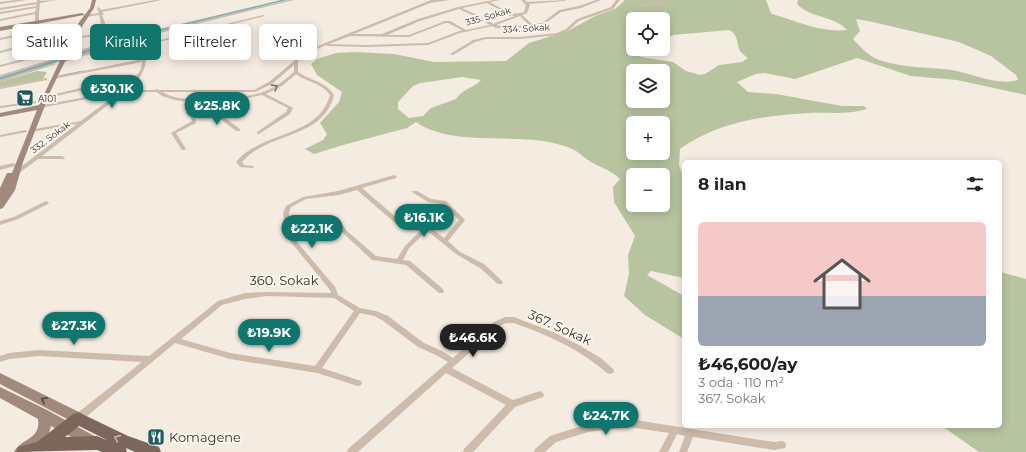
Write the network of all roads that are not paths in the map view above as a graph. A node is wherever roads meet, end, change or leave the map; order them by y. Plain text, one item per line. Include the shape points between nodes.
1 (25, 0) edge
2 (55, 0) edge
3 (90, 0) edge
4 (94, 0) edge
5 (160, 0) edge
6 (279, 0) edge
7 (292, 0) edge
8 (434, 0) edge
9 (448, 0) edge
10 (498, 0) edge
11 (523, 0) edge
12 (557, 0) edge
13 (564, 0) edge
14 (599, 0) edge
15 (618, 0) edge
16 (658, 0) edge
17 (39, 1) edge
18 (429, 2) junction
19 (489, 2) junction
20 (0, 3) edge
21 (527, 3) junction
22 (641, 6) dead end
23 (38, 7) junction
24 (459, 8) junction
25 (580, 8) junction
26 (0, 9) edge
27 (101, 11) junction
28 (505, 11) junction
29 (0, 13) edge
30 (37, 13) junction
31 (84, 15) junction
32 (263, 16) dead end
33 (520, 16) junction
34 (483, 19) junction
35 (0, 20) edge
36 (37, 22) junction
37 (78, 24) edge
38 (80, 24) edge
39 (103, 24) edge
40 (492, 25) junction
41 (532, 26) junction
42 (161, 28) edge
43 (0, 29) edge
44 (466, 31) junction
45 (161, 32) edge
46 (349, 35) junction
47 (381, 36) junction
48 (12, 37) edge
49 (0, 40) edge
50 (161, 40) edge
51 (326, 45) junction
52 (317, 48) edge
53 (12, 49) edge
54 (0, 52) edge
55 (452, 54) dead end
56 (40, 60) edge
57 (55, 60) edge
58 (56, 60) edge
59 (59, 60) edge
60 (139, 60) edge
61 (144, 60) edge
62 (295, 60) edge
63 (296, 60) edge
64 (20, 61) junction
65 (0, 66) edge
66 (28, 67) junction
67 (296, 72) junction
68 (0, 76) edge
69 (139, 76) junction
70 (51, 77) junction
71 (0, 81) edge
72 (0, 88) edge
73 (157, 90) junction
74 (124, 91) junction
75 (262, 94) junction
76 (44, 98) junction
77 (216, 101) junction
78 (37, 106) junction
79 (206, 106) junction
80 (0, 107) edge
81 (0, 115) edge
82 (83, 122) junction
83 (238, 130) dead end
84 (28, 131) junction
85 (259, 133) dead end
86 (0, 136) edge
87 (184, 149) dead end
88 (36, 158) junction
89 (62, 158) dead end
90 (13, 165) junction
91 (0, 168) edge
92 (251, 168) dead end
93 (16, 173) junction
94 (394, 178) dead end
95 (358, 188) junction
96 (415, 192) dead end
97 (0, 197) edge
98 (46, 203) dead end
99 (0, 206) edge
100 (0, 223) edge
101 (426, 229) junction
102 (290, 236) junction
103 (445, 240) junction
104 (399, 261) junction
105 (500, 282) dead end
106 (441, 291) dead end
107 (335, 296) junction
108 (358, 310) junction
109 (174, 340) junction
110 (0, 359) edge
111 (152, 359) junction
112 (454, 362) junction
113 (446, 369) junction
114 (317, 370) junction
115 (610, 371) dead end
116 (0, 378) edge
117 (358, 383) dead end
118 (0, 392) edge
119 (540, 395) dead end
120 (512, 404) junction
121 (43, 414) junction
122 (73, 423) junction
123 (675, 430) junction
124 (690, 433) junction
125 (97, 443) junction
126 (782, 445) dead end
127 (42, 447) junction
128 (22, 452) edge
129 (120, 452) edge
130 (154, 452) edge
131 (351, 452) edge
132 (467, 452) edge
133 (538, 452) edge
134 (663, 452) edge
135 (683, 452) edge

1 - 20 street
2 - 17 street
3 - 31 main road
4 - 31 main road via 92,8
5 - 27 street
6 - 42 street
7 - 45 street
8 - 18 street
9 - 18 street
10 - 19 street
11 - 21 street, 335. Sokak
12 - 13 street
12 - 21 street
13 - 25 street
14 - 25 street
15 - 55 street, 334. Sokak via 612,8 578,20 558,34 486,38 474,41
16 - 22 street via 666,4
17 - 23 street
17 - 26 street
18 - 46 street
19 - 24 street
19 - 28 street
21 - 33 street, 335. Sokak via 525,13
23 - 29 street
23 - 30 street
24 - 34 street
24 - 47 street via 419,20
25 - 41 street via 560,11 543,24
27 - 31 street
27 - 39 street
28 - 33 street via 510,15
28 - 34 street
30 - 35 street
30 - 36 street
31 - 36 main road
31 - 37 main road
31 - 38 main road
32 - 50 street
33 - 40 street, 335. Sokak
33 - 41 street
34 - 40 street
36 - 43 main road
40 - 41 street via 508,28
40 - 44 street, 335. Sokak
44 - 47 street via 445,22 412,35
44 - 51 street, 335. Sokak via 421,45
46 - 47 street
46 - 51 street
48 - 49 street
51 - 52 street
53 - 54 street
56 - 64 street
57 - 66 street
58 - 71 street
59 - 70 main road
60 - 70 street
61 - 69 street, 332. Sokak
62 - 73 street via 271,84 255,91
63 - 67 street
64 - 65 street
64 - 66 street
66 - 68 street
75 -> 67 street via 291,78
67 - 92 street via 302,78 330,90 332,95 329,105 311,124 251,151 242,158 239,162 242,166
69 - 74 street, 332. Sokak
69 - 76 street
70 - 72 street
70 - 76 main road
70 - 78 main road
73 - 74 street
73 - 77 street via 159,94 185,100
74 - 78 street
74 - 82 street, 332. Sokak
75 - 77 street
75 - 85 street via 291,108 288,113
76 - 78 main road
77 - 79 street
78 - 80 street
78 - 81 main road
78 - 84 main road
79 - 83 street
79 - 87 street via 188,113 194,122 174,133
82 - 84 street
82 - 88 street, 332. Sokak
84 - 86 street
84 - 90 main road
84 - 93 main road
88 - 89 street
88 - 93 street, 332. Sokak
90 - 91 street
90 - 97 main road
93 - 99 main road via 11,190
94 - 95 street
95 - 101 street via 403,227
95 - 102 street via 305,198 289,206 286,213
96 - 103 street via 430,201 444,202 462,220
98 - 100 street
101 - 103 street
101 - 104 street via 407,247
102 - 104 street via 338,222 344,232 374,258
102 - 107 street
103 - 105 street via 458,253 482,266
104 - 106 street via 408,262
107 - 108 street, 360. Sokak
107 - 109 street, 360. Sokak via 245,296 220,303
108 - 112 street, 360. Sokak via 385,318 421,345
108 - 114 street
109 - 111 street, 360. Sokak
109 - 114 street via 230,356
110 - 111 street via 39,353
111 - 122 street, 360. Sokak
112 - 113 street, 367. Sokak
112 - 115 street, 367. Sokak via 497,324 505,320 514,320 568,341 588,352
113 - 120 street
113 - 131 street, 367. Sokak
114 - 117 street
122 -> 116 main road
118 - 121 main road
119 - 120 street
120 - 132 street
121 - 122 main road
121 - 128 main road via 46,425 44,432 36,442
122 - 125 main road
122 - 127 main road
130 -> 122 main road
123 - 124 street
123 - 133 street via 629,423 588,428 553,439
123 - 134 street
124 - 126 street via 774,446
124 - 135 street
125 - 127 main road
125 - 129 main road
127 - 128 main road

